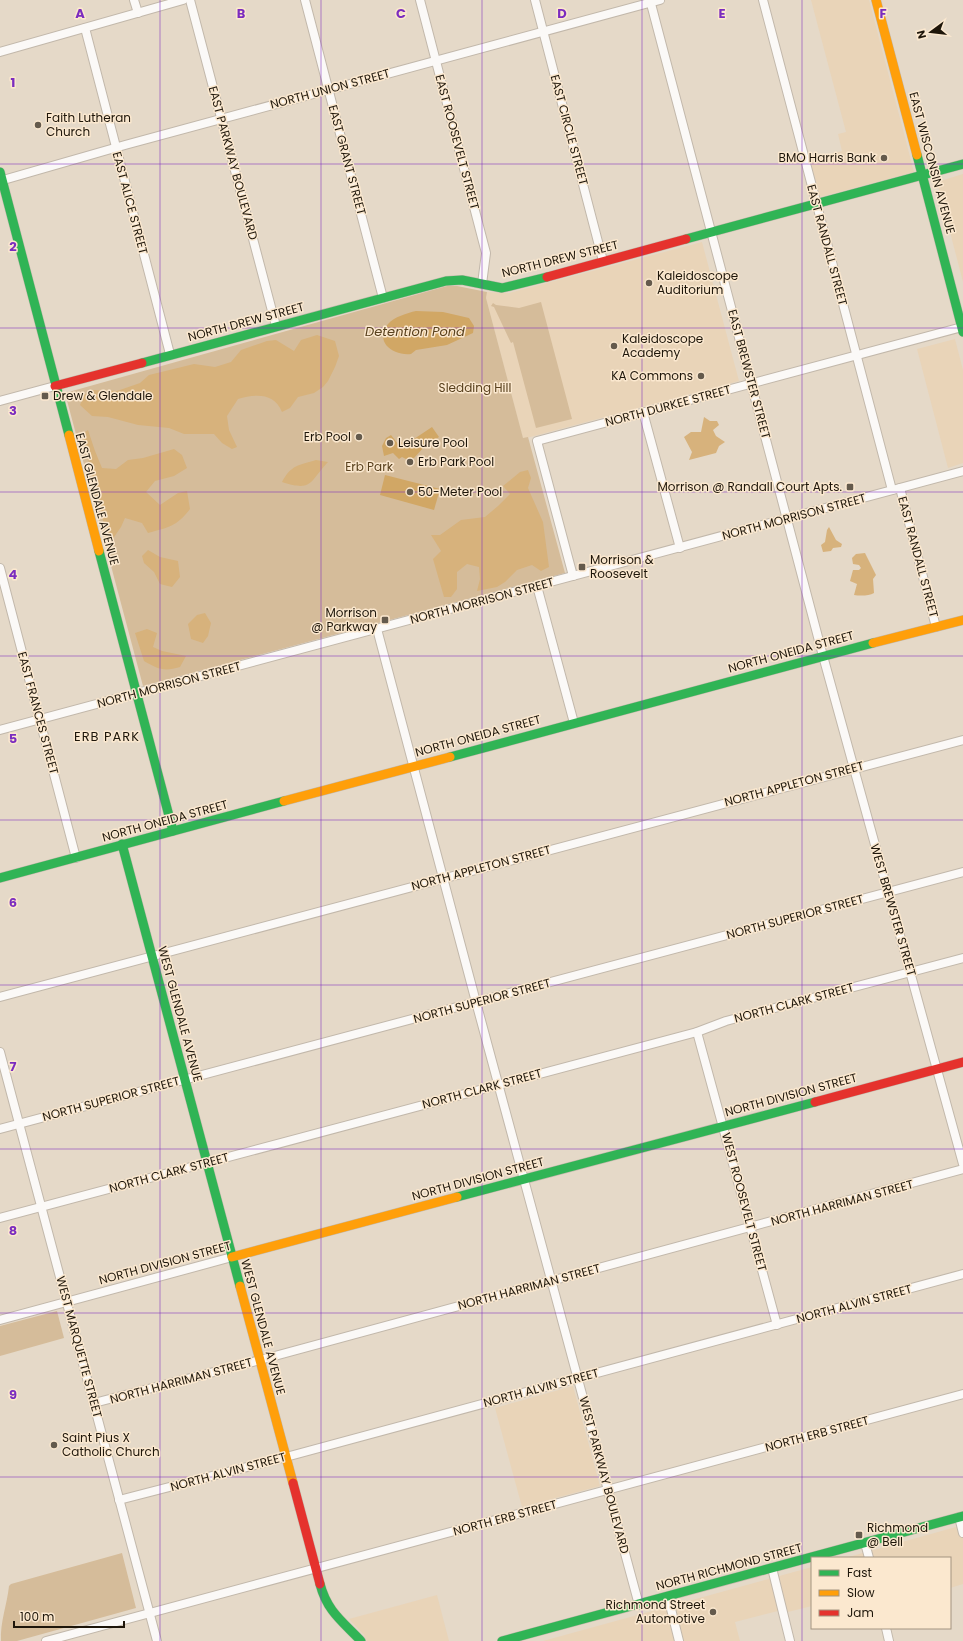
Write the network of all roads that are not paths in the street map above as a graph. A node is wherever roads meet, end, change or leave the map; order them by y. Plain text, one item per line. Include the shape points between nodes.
1 (134, 0) edge
2 (183, 0) edge
3 (190, 0) edge
4 (305, 0) edge
5 (420, 0) edge
6 (535, 0) edge
7 (660, 0) edge
8 (763, 0) edge
9 (876, 0) edge
10 (650, 1) edge
11 (138, 13) junction
12 (85, 28) junction
13 (543, 32) junction
14 (0, 52) edge
15 (436, 60) junction
16 (328, 89) junction
17 (222, 118) junction
18 (116, 147) junction
19 (963, 164) edge
20 (923, 175) junction
21 (1, 178) edge
22 (816, 204) junction
23 (711, 233) junction
24 (602, 261) junction
25 (482, 284) junction
26 (383, 298) junction
27 (276, 326) junction
28 (962, 330) edge
29 (170, 354) junction
30 (856, 356) junction
31 (751, 384) junction
32 (55, 386) junction
33 (0, 401) edge
34 (643, 412) junction
35 (963, 471) edge
36 (896, 489) junction
37 (787, 519) junction
38 (680, 548) junction
39 (0, 568) edge
40 (573, 576) junction
41 (537, 586) junction
42 (963, 620) edge
43 (936, 627) junction
44 (377, 629) junction
45 (823, 656) junction
46 (136, 694) junction
47 (40, 719) junction
48 (574, 723) junction
49 (0, 730) edge
50 (963, 740) edge
51 (414, 766) junction
52 (854, 768) junction
53 (173, 831) junction
54 (122, 844) junction
55 (76, 858) junction
56 (963, 872) edge
57 (0, 878) edge
58 (444, 878) junction
59 (888, 892) junction
60 (152, 956) junction
61 (963, 958) edge
62 (910, 972) junction
63 (0, 997) edge
64 (476, 1002) junction
65 (697, 1032) junction
66 (0, 1052) edge
67 (963, 1062) edge
68 (937, 1069) junction
69 (185, 1080) junction
70 (498, 1084) junction
71 (19, 1124) junction
72 (723, 1126) junction
73 (0, 1129) edge
74 (208, 1162) junction
75 (963, 1164) edge
76 (963, 1169) edge
77 (524, 1179) junction
78 (42, 1207) junction
79 (0, 1218) edge
80 (750, 1228) junction
81 (232, 1257) junction
82 (963, 1274) edge
83 (551, 1280) junction
84 (67, 1302) junction
85 (0, 1320) edge
86 (777, 1326) junction
87 (260, 1360) junction
88 (578, 1378) junction
89 (963, 1394) edge
90 (94, 1403) junction
91 (286, 1457) junction
92 (608, 1491) junction
93 (119, 1500) junction
94 (961, 1517) edge
95 (963, 1533) edge
96 (865, 1543) junction
97 (813, 1557) edge
98 (869, 1557) edge
99 (811, 1558) edge
100 (772, 1568) junction
101 (316, 1569) junction
102 (668, 1597) junction
103 (639, 1605) junction
104 (150, 1614) junction
105 (886, 1629) edge
106 (46, 1641) edge
107 (157, 1641) edge
108 (361, 1641) edge
109 (502, 1641) edge
110 (679, 1641) edge
111 (790, 1641) edge
112 (889, 1641) edge

1 - 11 street
2 - 11 street
3 - 17 street, EAST PARKWAY BOULEVARD
4 - 16 street, EAST GRANT STREET
5 - 15 street, EAST ROOSEVELT STREET
6 - 13 street, EAST CIRCLE STREET
7 - 10 street, NORTH UNION STREET
8 - 22 street, EAST RANDALL STREET
9 - 20 street, EAST WISCONSIN AVENUE
10 - 13 street, NORTH UNION STREET
10 - 23 street, EAST BREWSTER STREET
11 - 12 street
12 - 14 street
12 - 18 street, EAST ALICE STREET
13 - 15 street, NORTH UNION STREET
13 - 24 street, EAST CIRCLE STREET
15 - 16 street, NORTH UNION STREET
15 - 25 street, EAST ROOSEVELT STREET via 486,253
16 - 17 street, NORTH UNION STREET
16 - 26 street, EAST GRANT STREET
17 - 18 street, NORTH UNION STREET
17 - 27 street, EAST PARKWAY BOULEVARD
18 - 21 street, NORTH UNION STREET
18 - 29 street, EAST ALICE STREET
19 - 20 street, NORTH DREW STREET
20 - 22 street, NORTH DREW STREET
20 - 28 street, EAST WISCONSIN AVENUE
21 - 32 street, EAST GLENDALE AVENUE
22 - 23 street, NORTH DREW STREET
22 - 30 street, EAST RANDALL STREET
23 - 24 street, NORTH DREW STREET
23 - 31 street, EAST BREWSTER STREET
24 - 25 street, NORTH DREW STREET via 510,287
25 - 26 street, NORTH DREW STREET via 446,280
26 - 27 street, NORTH DREW STREET
27 - 29 street, NORTH DREW STREET
28 - 30 street, NORTH DURKEE STREET
29 - 32 street, NORTH DREW STREET
30 - 31 street, NORTH DURKEE STREET
30 - 36 street, EAST RANDALL STREET
31 - 34 street, NORTH DURKEE STREET
31 - 37 street, EAST BREWSTER STREET
32 - 33 street, NORTH DREW STREET
32 - 46 street, EAST GLENDALE AVENUE
34 - 38 street
34 - 40 street, NORTH DURKEE STREET via 537,442
35 - 36 street, NORTH MORRISON STREET
36 - 37 street, NORTH MORRISON STREET
36 - 43 street, EAST RANDALL STREET
37 - 38 street, NORTH MORRISON STREET
37 - 45 street, EAST BREWSTER STREET
38 - 40 street, NORTH MORRISON STREET
39 - 47 street, EAST FRANCES STREET
40 - 41 street, NORTH MORRISON STREET
41 - 44 street, NORTH MORRISON STREET
41 - 48 street
42 - 43 street, NORTH ONEIDA STREET
43 - 45 street, NORTH ONEIDA STREET
44 - 46 street, NORTH MORRISON STREET
44 - 51 street
45 - 48 street, NORTH ONEIDA STREET
45 - 52 street, WEST BREWSTER STREET
46 - 47 street, NORTH MORRISON STREET
46 - 53 street, EAST GLENDALE AVENUE
47 - 49 street, NORTH MORRISON STREET
47 - 55 street, EAST FRANCES STREET
48 - 51 street, NORTH ONEIDA STREET
50 - 52 street, NORTH APPLETON STREET
51 - 53 street, NORTH ONEIDA STREET
51 - 58 street, WEST PARKWAY BOULEVARD
52 - 58 street, NORTH APPLETON STREET
52 - 59 street, WEST BREWSTER STREET
53 - 54 street, NORTH ONEIDA STREET
54 - 55 street, NORTH ONEIDA STREET
54 - 60 street, WEST GLENDALE AVENUE
55 - 57 street, NORTH ONEIDA STREET
56 - 59 street, NORTH SUPERIOR STREET
58 - 60 street, NORTH APPLETON STREET
58 - 64 street, WEST PARKWAY BOULEVARD
59 - 62 street, WEST BREWSTER STREET
59 - 64 street, NORTH SUPERIOR STREET
60 - 63 street, NORTH APPLETON STREET
60 - 69 street, WEST GLENDALE AVENUE
61 - 62 street, NORTH CLARK STREET
62 - 65 street, NORTH CLARK STREET via 726,1021
62 - 68 street, WEST BREWSTER STREET
64 - 69 street, NORTH SUPERIOR STREET
64 - 70 street, WEST PARKWAY BOULEVARD
65 - 70 street, NORTH CLARK STREET
65 - 72 street, WEST ROOSEVELT STREET
66 - 71 street, WEST MARQUETTE STREET
67 - 68 street, NORTH DIVISION STREET
68 - 72 street, NORTH DIVISION STREET
68 - 75 street, WEST BREWSTER STREET
69 - 71 street, NORTH SUPERIOR STREET
69 - 74 street, WEST GLENDALE AVENUE
70 - 74 street, NORTH CLARK STREET
70 - 77 street, WEST PARKWAY BOULEVARD
71 - 73 street, NORTH SUPERIOR STREET
71 - 78 street, WEST MARQUETTE STREET
72 - 77 street, NORTH DIVISION STREET
72 - 80 street, WEST ROOSEVELT STREET
74 - 78 street, NORTH CLARK STREET
74 - 81 street, WEST GLENDALE AVENUE
76 - 80 street, NORTH HARRIMAN STREET
77 - 81 street, NORTH DIVISION STREET
77 - 83 street, WEST PARKWAY BOULEVARD
78 - 79 street, NORTH CLARK STREET
78 - 84 street, WEST MARQUETTE STREET
80 - 83 street, NORTH HARRIMAN STREET
80 - 86 street, WEST ROOSEVELT STREET
81 - 84 street, NORTH DIVISION STREET
81 - 87 street, WEST GLENDALE AVENUE
82 - 86 street, NORTH ALVIN STREET
83 - 87 street, NORTH HARRIMAN STREET
83 - 88 street, WEST PARKWAY BOULEVARD
84 - 85 street, NORTH DIVISION STREET
84 - 90 street, WEST MARQUETTE STREET
86 - 88 street, NORTH ALVIN STREET
87 - 90 street, NORTH HARRIMAN STREET
87 - 91 street, WEST GLENDALE AVENUE
88 - 91 street, NORTH ALVIN STREET
88 - 92 street, WEST PARKWAY BOULEVARD
89 - 92 street, NORTH ERB STREET
90 - 93 street, WEST MARQUETTE STREET
91 - 93 street, NORTH ALVIN STREET
91 - 101 street, WEST GLENDALE AVENUE
92 - 101 street, NORTH ERB STREET
92 - 103 street, WEST PARKWAY BOULEVARD
93 - 104 street, WEST MARQUETTE STREET
94 - 95 street
94 - 96 street, NORTH RICHMOND STREET
96 - 97 street, NORTH RICHMOND STREET
96 - 98 street
99 - 100 street, NORTH RICHMOND STREET
100 - 102 street, NORTH RICHMOND STREET
100 - 111 street
101 - 104 street, NORTH ERB STREET
101 - 108 street, WEST GLENDALE AVENUE via 323,1595 331,1611
102 - 103 street, NORTH RICHMOND STREET
102 - 110 street
103 - 109 street, NORTH RICHMOND STREET
104 - 106 street, NORTH ERB STREET
104 - 107 street, WEST MARQUETTE STREET
105 - 112 street

